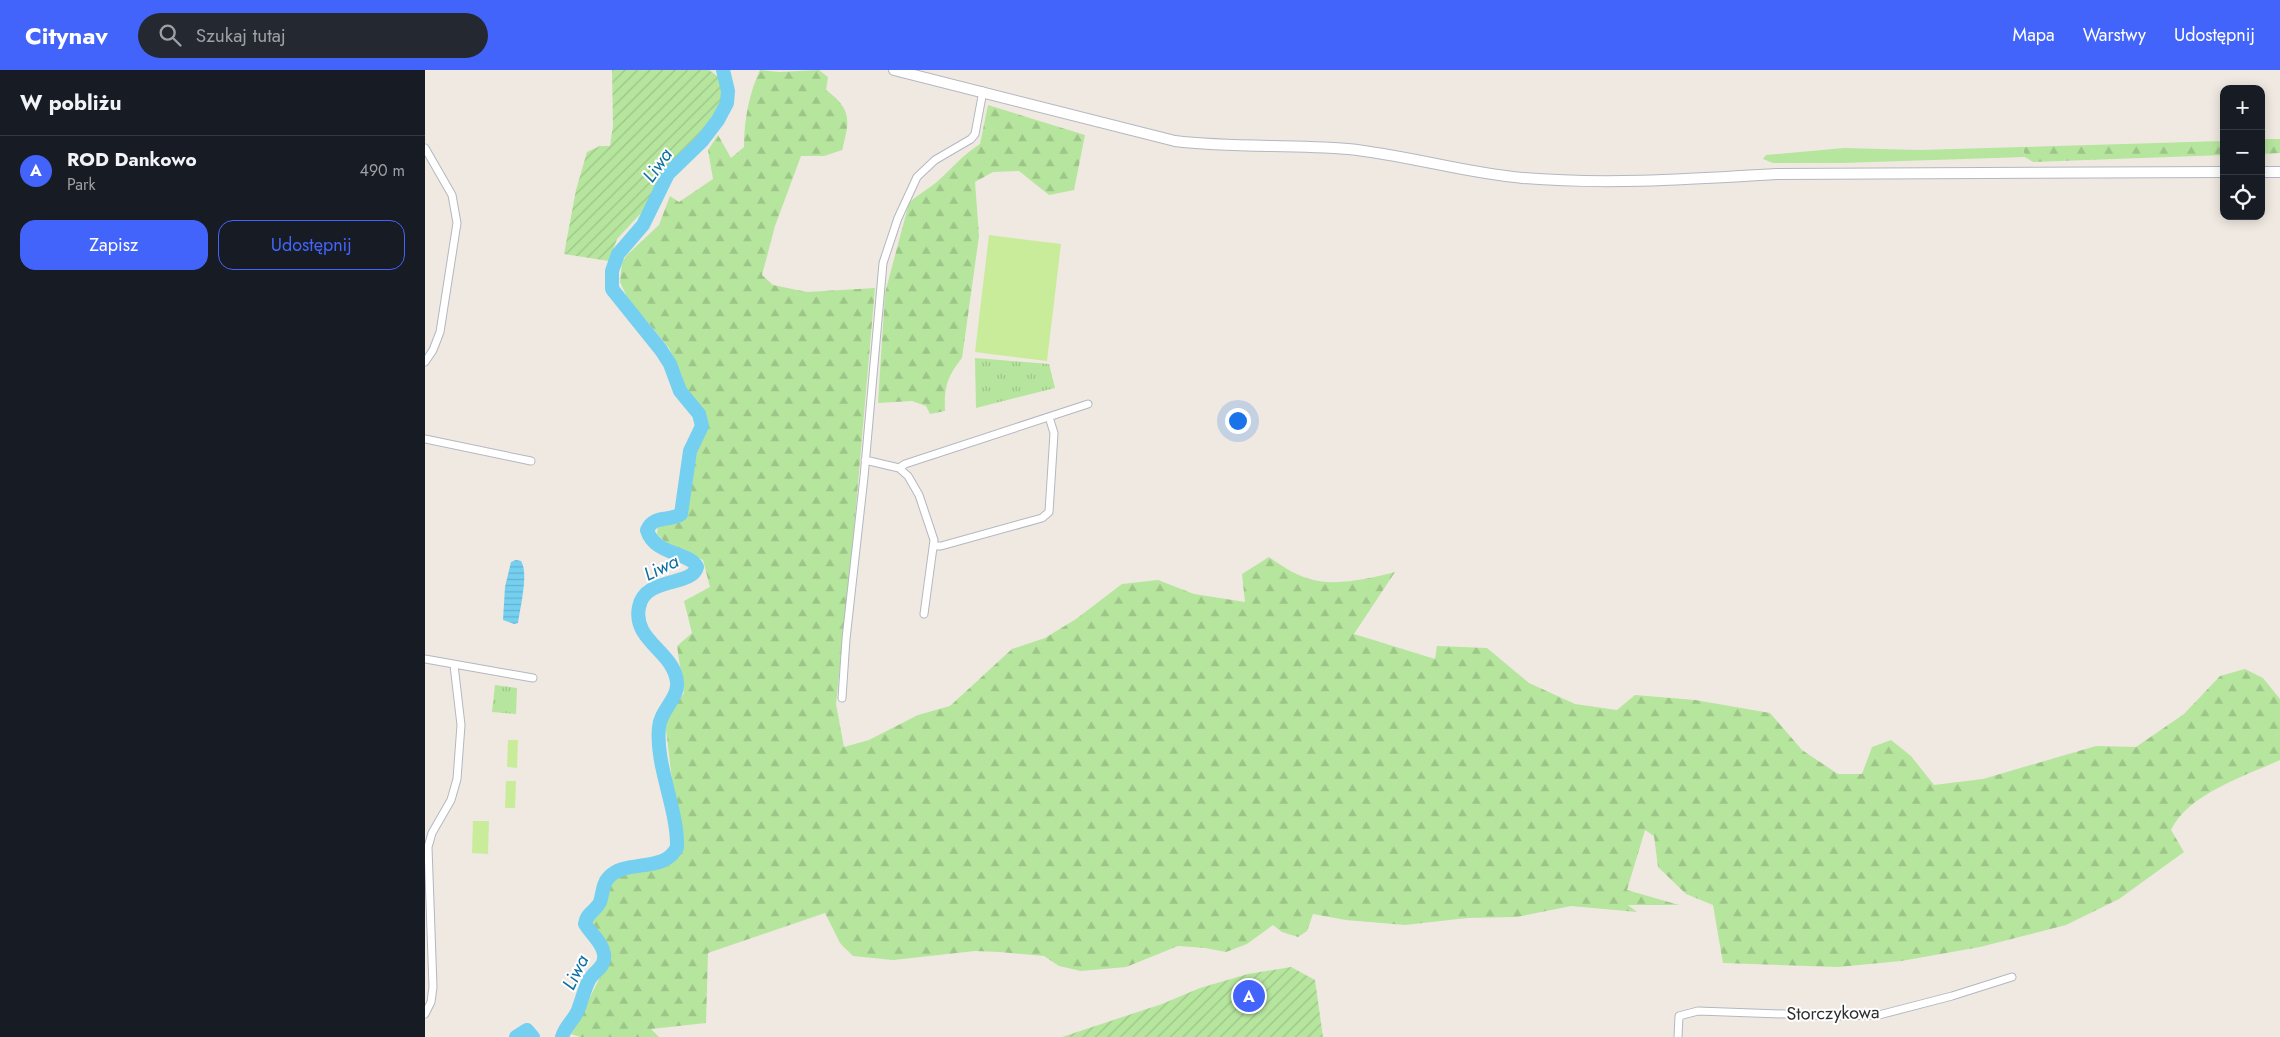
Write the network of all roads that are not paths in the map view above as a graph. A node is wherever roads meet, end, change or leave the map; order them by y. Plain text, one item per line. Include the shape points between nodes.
1 (894, 70) edge
2 (983, 91) junction
3 (425, 148) edge
4 (2220, 172) edge
5 (2265, 172) edge
6 (2280, 172) edge
7 (425, 362) edge
8 (1088, 404) dead end
9 (1049, 417) junction
10 (425, 438) edge
11 (865, 460) junction
12 (531, 461) dead end
13 (899, 468) junction
14 (934, 546) junction
15 (924, 614) dead end
16 (425, 659) edge
17 (454, 665) junction
18 (533, 678) dead end
19 (842, 698) dead end
20 (2012, 977) dead end
21 (425, 1014) edge
22 (1678, 1037) edge

1 - 2 main road
2 - 4 main road via 1175,141 1363,151 1523,178 1583,181 1785,174
2 - 11 street via 975,134 921,170 905,200 889,244 881,280
3 - 7 street via 452,195 457,223 440,332
5 - 6 main road
8 - 9 street
9 - 13 street
9 - 14 street via 1054,433 1049,512 1041,518
10 - 12 street
11 - 13 street
11 - 19 street
13 - 14 street via 919,495
14 - 15 street
16 - 17 street
17 - 18 street
17 - 21 street via 461,726 457,779 451,800 427,847 433,987
20 - 22 street, Storczykowa via 1879,1015 1698,1011 1679,1016

